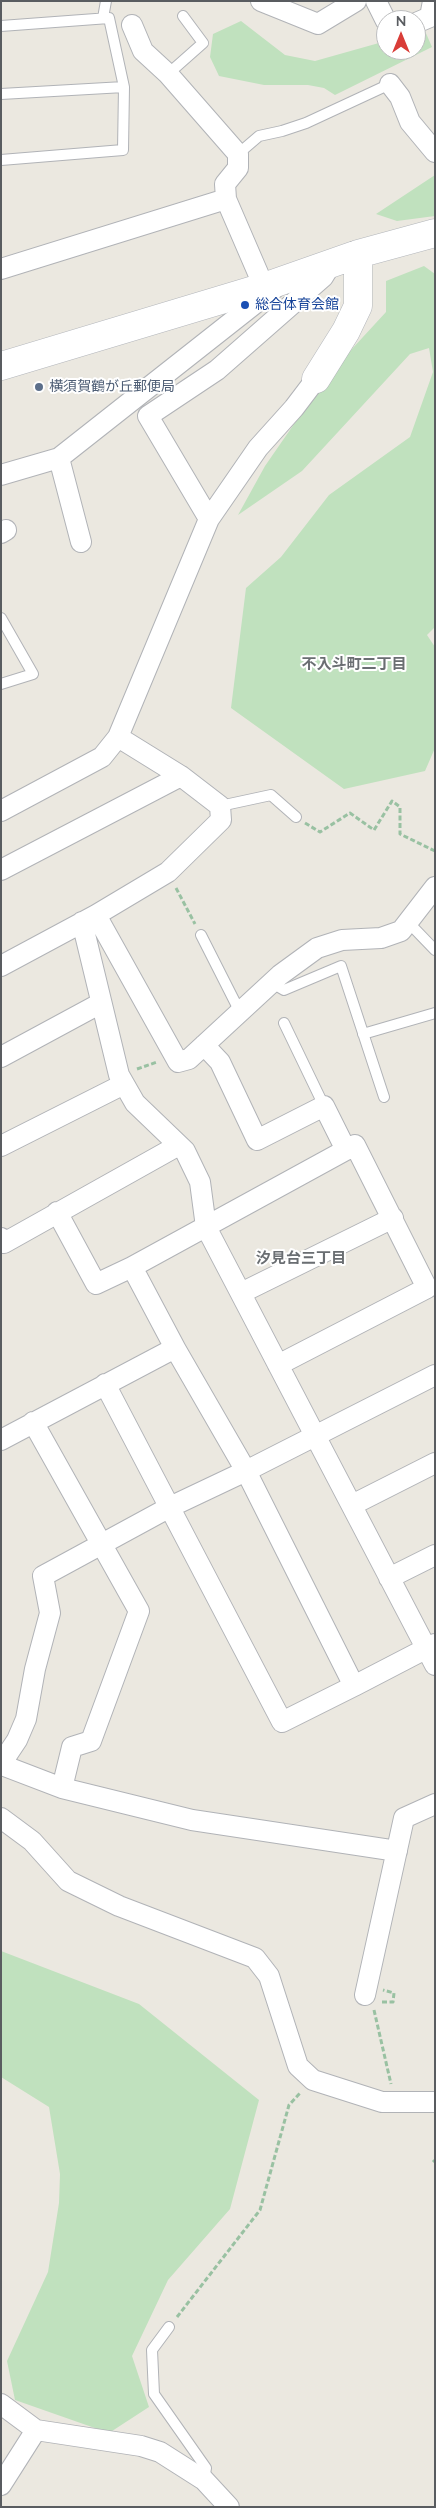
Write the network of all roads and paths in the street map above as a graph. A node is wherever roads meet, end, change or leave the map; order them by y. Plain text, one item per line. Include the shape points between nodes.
1 (106, 1) edge
2 (261, 1) edge
3 (356, 1) edge
4 (433, 1) edge
5 (183, 16) dead end
6 (102, 18) junction
7 (426, 19) edge
8 (132, 25) dead end
9 (1, 26) edge
10 (168, 74) junction
11 (390, 84) joint
12 (124, 87) junction
13 (1, 94) edge
14 (435, 152) edge
15 (238, 154) junction
16 (1, 160) edge
17 (226, 199) junction
18 (435, 233) edge
19 (358, 254) junction
20 (331, 264) junction
21 (1, 269) edge
22 (274, 283) junction
23 (1, 366) edge
24 (316, 379) joint
25 (59, 458) junction
26 (1, 475) edge
27 (209, 519) junction
28 (81, 542) dead end
29 (1, 618) edge
30 (1, 684) edge
31 (118, 737) junction
32 (181, 776) junction
33 (220, 806) junction
34 (1, 811) edge
35 (296, 817) joint
36 (435, 851) edge
37 (1, 870) edge
38 (168, 872) junction
39 (435, 887) edge
40 (89, 918) junction
41 (408, 922) junction
42 (201, 935) joint
43 (435, 950) edge
44 (3, 960) edge
45 (272, 983) junction
46 (101, 1004) junction
47 (240, 1012) junction
48 (435, 1013) edge
49 (284, 1023) dead end
50 (363, 1034) junction
51 (204, 1045) junction
52 (1, 1057) edge
53 (158, 1061) dead end
54 (129, 1077) junction
55 (384, 1096) dead end
56 (324, 1106) junction
57 (1, 1146) edge
58 (179, 1146) junction
59 (346, 1150) junction
60 (57, 1212) junction
61 (393, 1218) junction
62 (206, 1227) junction
63 (1, 1238) edge
64 (132, 1267) junction
65 (431, 1286) edge
66 (241, 1293) junction
67 (175, 1348) junction
68 (278, 1365) junction
69 (435, 1375) edge
70 (105, 1384) junction
71 (33, 1422) junction
72 (315, 1435) junction
73 (1, 1440) edge
74 (435, 1463) edge
75 (246, 1471) junction
76 (352, 1505) junction
77 (170, 1507) junction
78 (101, 1546) junction
79 (435, 1555) edge
80 (390, 1578) junction
81 (432, 1652) edge
82 (354, 1686) junction
83 (2, 1764) edge
84 (62, 1788) junction
85 (429, 1810) edge
86 (1, 1818) edge
87 (397, 1851) junction
88 (368, 1999) joint
89 (313, 2080) junction
90 (382, 2102) junction
91 (435, 2102) edge
92 (169, 2327) joint
93 (1, 2404) edge
94 (36, 2430) junction
95 (204, 2480) junction
96 (1, 2485) edge
97 (229, 2507) edge

1 - 6 lane
2 - 3 street via 318,24
4 - 7 street via 430,17
5 - 10 lane via 203,43
6 - 9 lane
6 - 12 lane via 109,18
8 - 10 street via 143,51
10 - 15 street
11 - 14 street via 400,97 410,122
11 - 15 lane via 306,123 259,136
12 - 13 lane
12 - 16 lane via 123,150
15 - 17 street via 238,168 225,184
17 - 21 street
17 - 22 street
18 - 19 street
19 - 20 street
19 - 24 street via 358,306
20 - 22 street
20 - 27 street via 323,278 217,370 148,416
22 - 23 street
22 - 25 street
24 - 27 street via 258,448
25 - 26 street
25 - 28 street
27 - 31 street
29 - 30 lane via 33,674
31 - 32 street
31 - 34 street via 102,757
32 - 33 street
32 - 37 street
33 - 35 lane via 271,795
33 - 38 street via 221,820
35 - 36 path via 320,832 350,813 374,830 392,801 400,807 400,834
38 - 40 street
38 - 42 path
39 - 41 street
40 - 44 street
40 - 46 street
40 - 51 street via 178,1062 189,1059
41 - 43 lane
41 - 45 street via 401,931 380,938 342,940 317,948
42 - 47 lane
45 - 47 street
45 - 50 lane via 284,990 341,966
46 - 52 street
46 - 54 street via 119,1075
47 - 51 street
48 - 50 lane
49 - 56 lane
50 - 55 lane
51 - 56 street via 220,1062 257,1140
53 - 54 path
54 - 57 street
54 - 58 street via 135,1103
56 - 59 street
58 - 60 street
58 - 62 street via 185,1151 200,1182
59 - 61 street via 355,1145
59 - 62 street
60 - 63 street via 4,1243
60 - 64 street via 96,1284
61 - 65 street
61 - 66 street
62 - 64 street
62 - 66 street
64 - 67 street
65 - 68 street
66 - 68 street
67 - 70 street
67 - 75 street
68 - 72 street
69 - 72 street
70 - 71 street
70 - 77 street
71 - 73 street
71 - 78 street
72 - 75 street
72 - 76 street
74 - 76 street
75 - 77 street
75 - 82 street
76 - 80 street
77 - 78 street
77 - 82 street via 282,1722
78 - 83 street via 43,1576 50,1613 26,1720 18,1740
78 - 84 street via 139,1611 91,1741 72,1747
79 - 80 street
80 - 81 street
81 - 82 street
83 - 84 street
84 - 87 street via 192,1820
85 - 87 street via 404,1818
86 - 89 street via 32,1841 68,1881 119,1906 255,1958 269,1976 298,2066
87 - 88 street
88 - 90 path via 391,2084
89 - 90 street
89 - 92 path via 288,2105 260,2210
90 - 91 street
92 - 95 lane via 152,2350 154,2394 206,2468
93 - 94 street
94 - 95 street via 141,2446 160,2452
94 - 96 street
95 - 97 street

